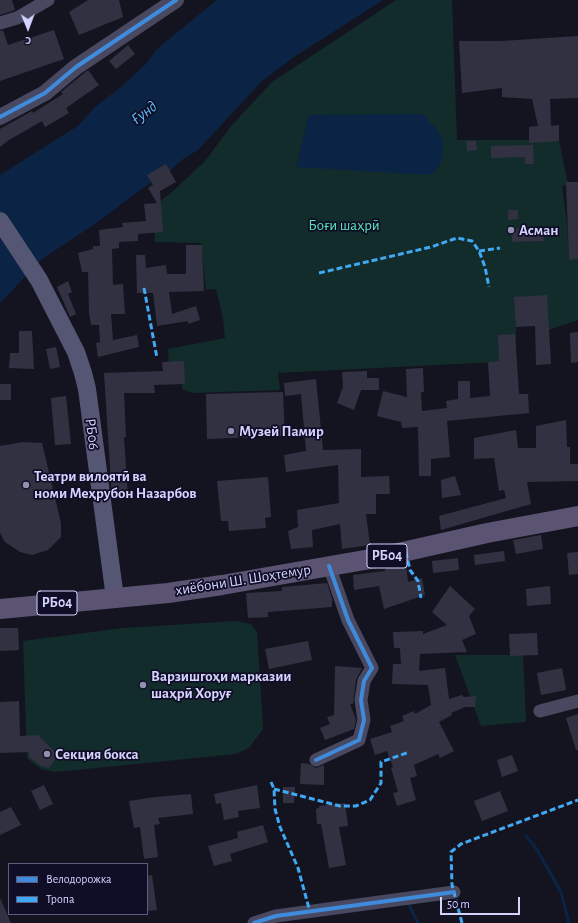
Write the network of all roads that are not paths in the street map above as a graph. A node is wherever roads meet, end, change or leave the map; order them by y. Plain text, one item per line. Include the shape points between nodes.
1 (48, 0) edge
2 (176, 0) edge
3 (0, 23) edge
4 (0, 118) edge
5 (0, 221) edge
6 (578, 516) edge
7 (329, 566) junction
8 (115, 598) junction
9 (0, 609) edge
10 (578, 701) edge
11 (540, 711) dead end
12 (316, 760) dead end
13 (454, 892) dead end
14 (254, 923) edge

1 - 3 street via 17,18
2 - 4 street via 76,67 45,93
5 - 8 main road, РБ06 / РБ06 via 39,280 76,352 87,389
6 - 7 main road, хиёбони Ш. Шоҳтемур / РБ04
7 - 8 main road, хиёбони Ш. Шоҳтемур / РБ04 via 201,588
7 - 12 street via 348,620 372,668 364,681 361,700 364,720 358,740
8 - 9 main road, хиёбони Ш. Шоҳтемур / РБ04
10 - 11 street
13 - 14 street via 276,916

